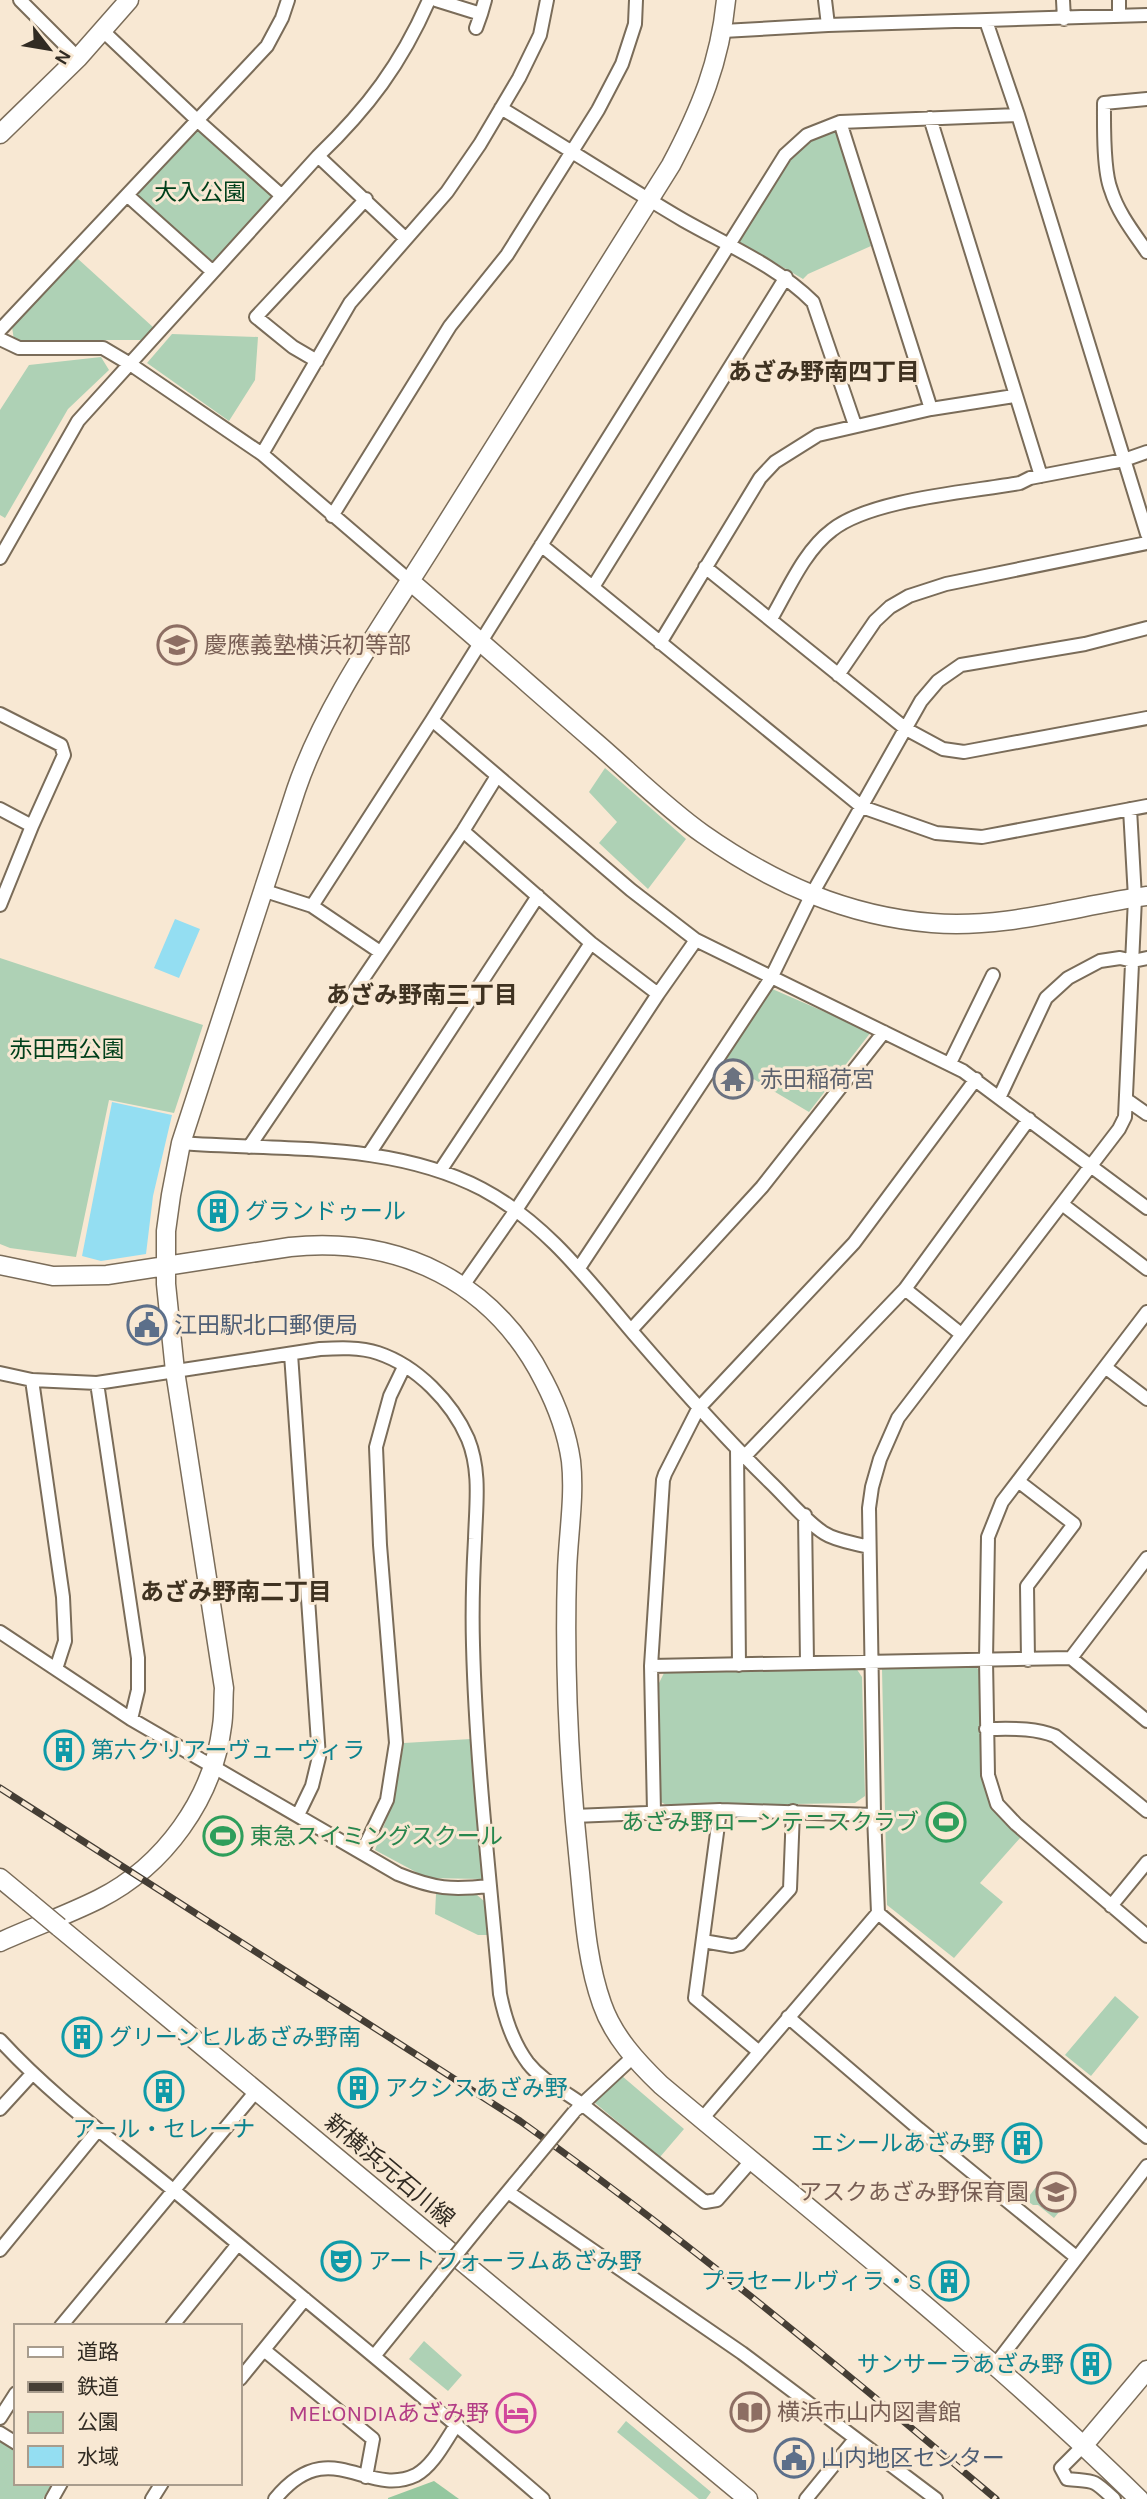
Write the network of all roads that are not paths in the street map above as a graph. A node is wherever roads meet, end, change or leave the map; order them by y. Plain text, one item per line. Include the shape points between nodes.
1 (20, 0) edge
2 (129, 0) edge
3 (288, 0) edge
4 (429, 0) edge
5 (436, 0) edge
6 (485, 0) edge
7 (547, 0) edge
8 (636, 0) edge
9 (726, 0) edge
10 (825, 0) edge
11 (1063, 0) edge
12 (1119, 0) edge
13 (481, 14) junction
14 (1147, 15) edge
15 (1119, 16) junction
16 (1064, 19) junction
17 (986, 21) junction
18 (828, 25) junction
19 (476, 28) dead end
20 (103, 31) junction
21 (723, 31) junction
22 (78, 58) junction
23 (1147, 99) edge
24 (501, 108) junction
25 (1018, 116) junction
26 (929, 118) junction
27 (198, 121) junction
28 (840, 122) junction
29 (0, 134) edge
30 (573, 152) junction
31 (318, 156) junction
32 (127, 195) junction
33 (282, 196) junction
34 (366, 199) junction
35 (649, 200) junction
36 (405, 238) junction
37 (727, 246) junction
38 (1147, 252) edge
39 (213, 272) junction
40 (786, 277) junction
41 (0, 330) edge
42 (0, 339) edge
43 (317, 360) junction
44 (130, 364) junction
45 (1014, 396) junction
46 (931, 410) junction
47 (855, 425) junction
48 (1147, 452) edge
49 (262, 454) junction
50 (1124, 460) junction
51 (1041, 477) junction
52 (332, 516) junction
53 (1147, 534) edge
54 (1147, 543) edge
55 (541, 544) junction
56 (0, 558) edge
57 (705, 567) junction
58 (410, 581) junction
59 (593, 587) junction
60 (771, 619) junction
61 (1147, 628) edge
62 (480, 642) junction
63 (660, 643) junction
64 (838, 675) junction
65 (0, 714) edge
66 (1147, 718) edge
67 (432, 720) junction
68 (906, 729) junction
69 (497, 776) junction
70 (1147, 806) edge
71 (862, 807) junction
72 (0, 809) edge
73 (1130, 809) junction
74 (32, 826) junction
75 (463, 831) junction
76 (262, 890) junction
77 (812, 894) junction
78 (538, 896) junction
79 (1141, 897) edge
80 (0, 905) edge
81 (312, 906) junction
82 (696, 940) junction
83 (592, 943) junction
84 (380, 952) junction
85 (1147, 958) edge
86 (1133, 961) junction
87 (993, 975) dead end
88 (771, 978) junction
89 (658, 994) junction
90 (884, 1032) junction
91 (950, 1063) junction
92 (976, 1079) junction
93 (1000, 1096) junction
94 (1127, 1100) junction
95 (1147, 1114) edge
96 (1029, 1119) junction
97 (181, 1143) junction
98 (249, 1147) junction
99 (369, 1154) junction
100 (1092, 1165) junction
101 (440, 1171) junction
102 (1062, 1203) junction
103 (1147, 1207) edge
104 (516, 1210) junction
105 (0, 1265) edge
106 (165, 1265) junction
107 (579, 1268) junction
108 (1147, 1269) edge
109 (462, 1287) junction
110 (905, 1289) junction
111 (1147, 1312) edge
112 (631, 1330) junction
113 (961, 1334) junction
114 (291, 1354) junction
115 (404, 1367) junction
116 (1105, 1367) junction
117 (175, 1371) junction
118 (0, 1373) edge
119 (32, 1380) junction
120 (97, 1382) junction
121 (1147, 1399) edge
122 (698, 1409) junction
123 (741, 1453) junction
124 (1018, 1480) junction
125 (805, 1515) junction
126 (869, 1547) junction
127 (1147, 1558) edge
128 (0, 1632) edge
129 (1071, 1658) junction
130 (986, 1660) junction
131 (1028, 1660) junction
132 (807, 1663) junction
133 (871, 1663) junction
134 (739, 1665) junction
135 (651, 1666) junction
136 (56, 1669) junction
137 (131, 1720) junction
138 (1147, 1721) edge
139 (986, 1729) junction
140 (213, 1765) junction
141 (720, 1810) junction
142 (793, 1811) junction
143 (1147, 1811) edge
144 (653, 1812) junction
145 (298, 1815) junction
146 (874, 1815) junction
147 (574, 1816) junction
148 (362, 1852) junction
149 (1147, 1862) edge
150 (0, 1878) edge
151 (490, 1886) junction
152 (1111, 1906) junction
153 (878, 1913) junction
154 (1147, 1936) edge
155 (702, 1941) junction
156 (0, 1942) edge
157 (788, 2017) junction
158 (0, 2040) edge
159 (758, 2051) junction
160 (633, 2057) junction
161 (32, 2074) junction
162 (257, 2091) junction
163 (578, 2108) junction
164 (0, 2109) edge
165 (702, 2119) junction
166 (98, 2130) junction
167 (1147, 2137) edge
168 (751, 2161) junction
169 (1147, 2166) edge
170 (174, 2191) junction
171 (508, 2192) junction
172 (238, 2244) junction
173 (0, 2250) edge
174 (1076, 2258) junction
175 (304, 2299) junction
176 (63, 2324) edge
177 (174, 2324) edge
178 (264, 2350) junction
179 (375, 2355) junction
180 (995, 2365) junction
181 (1147, 2370) edge
182 (242, 2377) edge
183 (14, 2396) edge
184 (0, 2418) edge
185 (457, 2424) junction
186 (855, 2439) junction
187 (1083, 2446) junction
188 (366, 2477) junction
189 (275, 2499) edge
190 (543, 2499) edge
191 (748, 2499) edge
192 (806, 2499) edge
193 (936, 2499) edge
194 (1114, 2499) edge
195 (1139, 2499) edge

1 - 22 street
2 - 20 street
3 - 27 street via 267,46
4 - 31 street via 395,68
5 - 13 street
6 - 13 street
7 - 24 street via 540,35
8 - 30 street via 635,24 622,64
9 - 21 street
10 - 18 street
11 - 16 street
12 - 15 street
13 - 19 street
14 - 15 street
15 - 16 street
16 - 17 street
17 - 18 street
17 - 25 street
18 - 21 street
20 - 22 street
20 - 27 street
21 - 35 street via 711,80 694,121
22 - 29 street
23 - 38 street via 1104,103 1110,189
24 - 30 street
24 - 36 street via 447,192
25 - 26 street
25 - 50 street
26 - 28 street
26 - 45 street
27 - 32 street
27 - 33 street
28 - 37 street via 807,135 785,156
28 - 46 street
30 - 35 street
30 - 52 street via 507,255 450,326
31 - 33 street
31 - 34 street
32 - 39 street
32 - 41 street
33 - 39 street
34 - 36 street
34 - 43 street via 256,317
35 - 37 street
35 - 58 street
36 - 43 street via 351,303
37 - 40 street
37 - 55 street
39 - 44 street
40 - 47 street via 813,302
40 - 59 street
42 - 44 street via 19,348 103,348
43 - 49 street
44 - 49 street
44 - 56 street via 78,421
45 - 46 street
45 - 51 street
46 - 47 street
47 - 57 street via 818,435 775,462 760,478
48 - 50 street
49 - 52 street
50 - 51 street
50 - 53 street
51 - 60 street via 893,505 863,513 832,529 815,547
52 - 58 street
54 - 64 street via 946,584 909,596 875,621
55 - 59 street
55 - 62 street
57 - 60 street
57 - 63 street
58 - 62 street
58 - 76 street via 320,734 301,775
59 - 63 street
60 - 64 street
61 - 68 street via 961,666 938,681
62 - 67 street
62 - 77 street via 701,833 765,874
63 - 71 street
64 - 68 street
65 - 74 street via 61,745 64,755
66 - 68 street via 964,752 943,749
67 - 69 street
67 - 81 street
68 - 71 street
69 - 75 street
69 - 82 street
70 - 73 street
71 - 73 street via 936,833 982,837
71 - 77 street
72 - 74 street
73 - 79 street
74 - 80 street
75 - 78 street
75 - 84 street
76 - 81 street
76 - 97 street
77 - 79 street via 860,912 932,923 976,924
77 - 88 street
78 - 83 street
78 - 99 street
79 - 86 street
81 - 84 street
82 - 88 street
82 - 89 street
83 - 89 street
83 - 101 street
84 - 98 street
85 - 86 street
86 - 93 street via 1100,961 1068,978 1046,998
86 - 94 street
87 - 91 street
88 - 90 street
88 - 107 street
89 - 104 street
90 - 91 street
90 - 112 street via 762,1186
91 - 92 street
92 - 93 street
92 - 122 street via 854,1243
93 - 96 street
94 - 95 street
94 - 100 street via 1122,1125
96 - 100 street
96 - 110 street
97 - 98 street
97 - 106 street
98 - 99 street
99 - 101 street
100 - 102 street
100 - 103 street
101 - 104 street
102 - 108 street
102 - 113 street
104 - 107 street
104 - 109 street
105 - 106 street via 53,1276 107,1275
106 - 109 street via 319,1244 373,1249 413,1261
106 - 117 street
107 - 112 street
109 - 147 street via 481,1298 530,1354 557,1408 570,1457 566,1695
110 - 113 street
110 - 123 street
111 - 116 street
112 - 122 street
113 - 126 street via 890,1434 872,1487
114 - 115 street via 347,1348 378,1353
114 - 117 street
114 - 145 street via 319,1757
115 - 148 street via 390,1396 376,1447 396,1743 387,1800
115 - 151 street via 449,1406 469,1441 477,1475 472,1609 475,1710
116 - 121 street
116 - 124 street
117 - 120 street
117 - 140 street via 224,1688
118 - 119 street
119 - 120 street
119 - 136 street via 63,1597 65,1641
120 - 137 street via 138,1658 138,1690
122 - 123 street
122 - 135 street via 663,1480
123 - 125 street
123 - 134 street
124 - 130 street via 1002,1502 988,1536
124 - 131 street via 1074,1524 1027,1586
125 - 126 street via 825,1534
125 - 132 street
126 - 133 street
127 - 129 street
128 - 136 street
129 - 131 street
129 - 138 street
130 - 131 street
130 - 133 street
130 - 139 street
132 - 133 street
132 - 134 street
133 - 146 street
134 - 135 street
135 - 144 street
136 - 137 street
137 - 140 street
139 - 143 street via 1028,1729 1055,1735
139 - 152 street via 988,1775 997,1804
140 - 145 street
140 - 156 street via 183,1826 151,1863 99,1899
141 - 142 street
141 - 144 street
141 - 155 street
142 - 146 street
142 - 155 street via 790,1889 740,1944
144 - 147 street
145 - 148 street
146 - 153 street
147 - 160 street via 591,1964 603,2007
148 - 151 street via 426,1886
149 - 152 street
150 - 162 street, 新横浜元石川線, bridge
151 - 163 street via 499,1994 509,2027 530,2065
152 - 154 street
153 - 157 street
153 - 167 street
155 - 159 street via 695,1998
157 - 159 street
157 - 174 street
158 - 161 street
159 - 165 street
160 - 163 street
160 - 165 street
161 - 164 street
161 - 166 street
162 - 170 street
162 - 191 street, 新横浜元石川線
163 - 168 street via 705,2202 718,2200
163 - 171 street, bridge
165 - 168 street
166 - 170 street
166 - 173 street
168 - 180 street
169 - 174 street
170 - 172 street
170 - 176 street
171 - 179 street, bridge
171 - 186 street via 742,2353
172 - 175 street
172 - 177 street
174 - 180 street
175 - 178 street
175 - 179 street
178 - 182 street
178 - 188 street via 373,2439
179 - 185 street
180 - 187 street
181 - 187 street
183 - 184 street
185 - 188 street via 415,2476 390,2482
185 - 190 street
186 - 192 street
186 - 193 street
187 - 194 street via 1061,2468 1063,2474 1067,2479 1089,2479
187 - 195 street
188 - 189 street via 319,2469 298,2478

